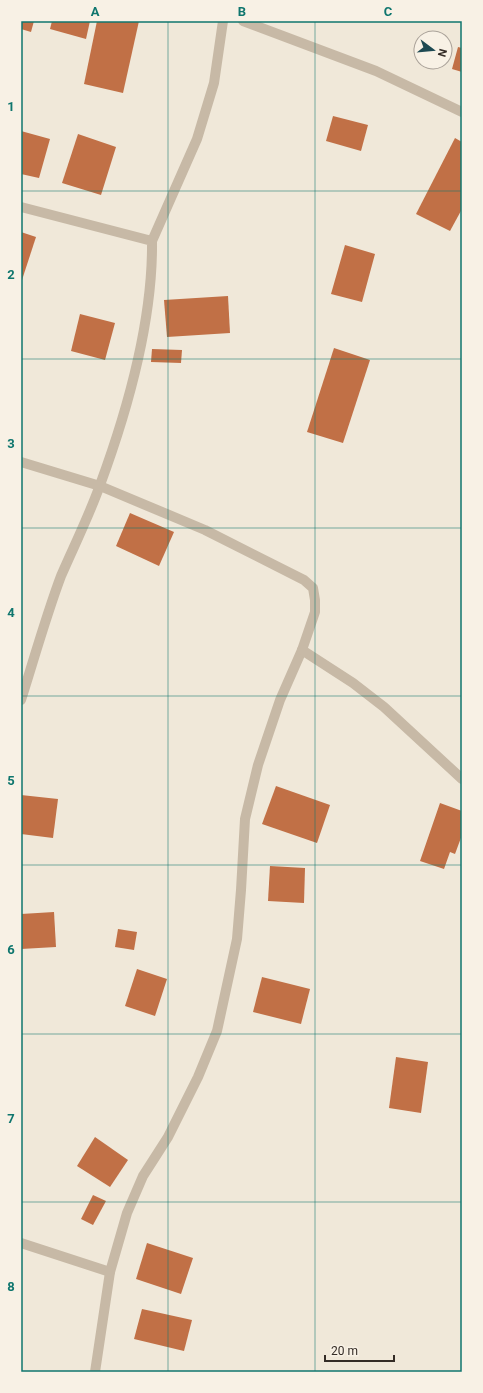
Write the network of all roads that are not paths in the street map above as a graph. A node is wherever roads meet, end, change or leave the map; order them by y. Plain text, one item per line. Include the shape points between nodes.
1 (223, 21) edge
2 (243, 21) edge
3 (462, 112) edge
4 (21, 207) edge
5 (152, 241) junction
6 (21, 462) edge
7 (100, 486) junction
8 (302, 650) junction
9 (21, 700) edge
10 (462, 779) edge
11 (21, 1242) edge
12 (110, 1272) junction
13 (95, 1372) edge

1 - 5 street via 214,83 197,138
2 - 3 street via 376,71
4 - 5 street
5 - 7 street via 147,306 133,382
6 - 7 street
7 - 8 street via 205,530 304,580 312,588 316,600 315,612
7 - 9 street via 61,577
8 - 10 street via 353,683 384,707
8 - 12 street via 277,707 258,765 247,812 237,939 217,1031 175,1124 144,1176 126,1213
11 - 12 street
12 - 13 street

